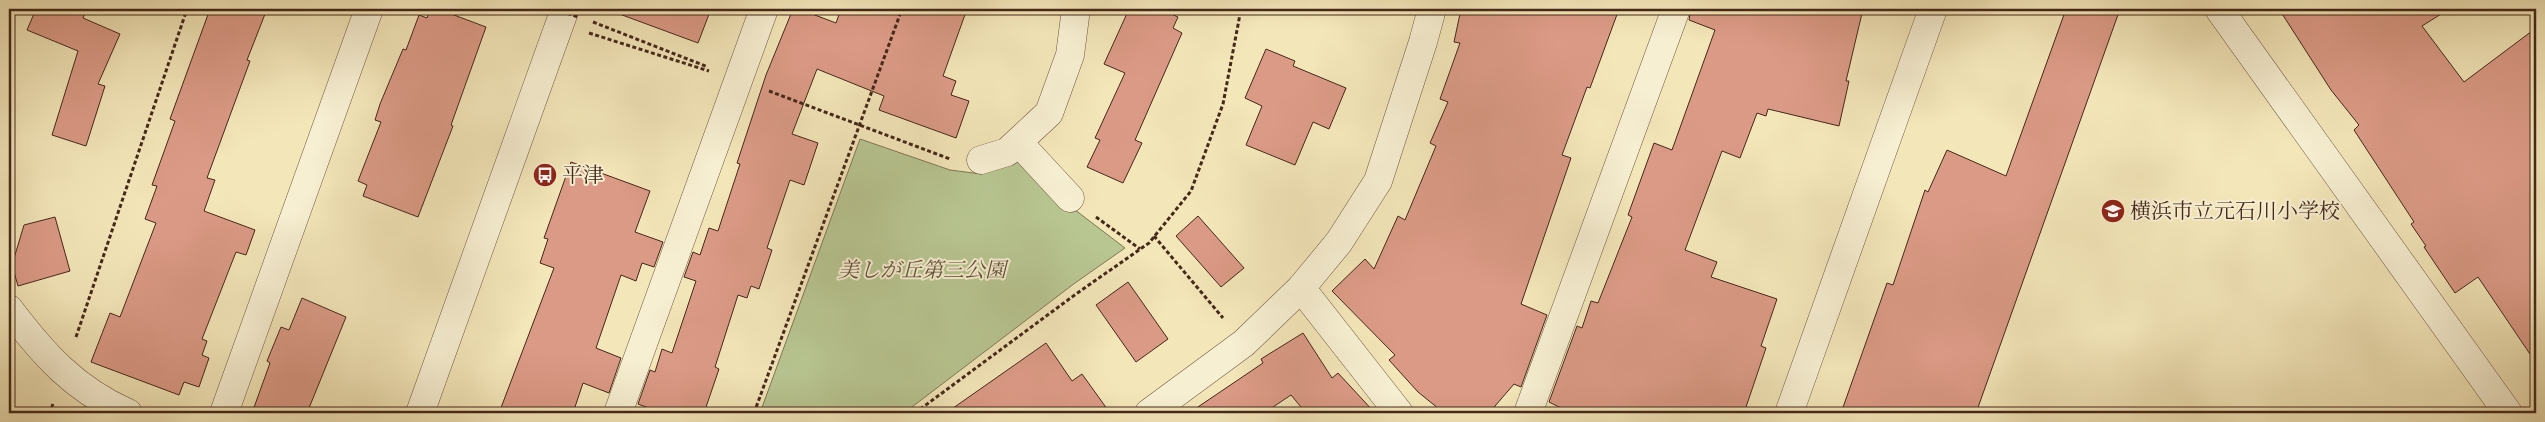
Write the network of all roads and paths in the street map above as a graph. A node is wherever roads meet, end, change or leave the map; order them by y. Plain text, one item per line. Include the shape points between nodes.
1 (187, 9) edge
2 (370, 9) edge
3 (509, 9) edge
4 (555, 9) edge
5 (565, 9) edge
6 (764, 9) edge
7 (902, 9) edge
8 (1076, 9) edge
9 (1241, 9) edge
10 (1432, 9) edge
11 (1676, 9) edge
12 (1933, 9) edge
13 (2219, 9) edge
14 (516, 12) dead end
15 (589, 33) dead end
16 (704, 64) dead end
17 (712, 72) dead end
18 (760, 88) dead end
19 (862, 124) junction
20 (1019, 143) junction
21 (980, 160) joint
22 (1070, 198) joint
23 (1154, 236) junction
24 (1140, 249) junction
25 (1301, 288) junction
26 (9, 309) edge
27 (1244, 343) junction
28 (64, 372) junction
29 (1158, 411) edge
30 (49, 413) edge
31 (128, 413) edge
32 (224, 413) edge
33 (420, 413) edge
34 (618, 413) edge
35 (754, 413) edge
36 (915, 413) edge
37 (1400, 413) edge
38 (1528, 413) edge
39 (1789, 413) edge
40 (2508, 413) edge

1 - 28 path
2 - 32 street
3 - 14 path
4 - 16 path, bridge
5 - 33 street
6 - 34 street
7 - 19 path
8 - 20 street via 1070,55 1049,113
9 - 23 path via 1222,104 1190,191
10 - 25 street via 1378,181 1339,242
11 - 38 street
12 - 39 street
13 - 40 street
15 - 17 path
18 - 19 path
19 - 21 path via 951,160
19 - 35 path
20 - 21 street via 1007,152
20 - 22 street
22 - 24 path
23 - 24 path
23 - 27 path
24 - 36 path
25 - 27 street
25 - 37 street
26 - 28 street via 40,350
27 - 29 street
28 - 30 path
28 - 31 street via 102,402

